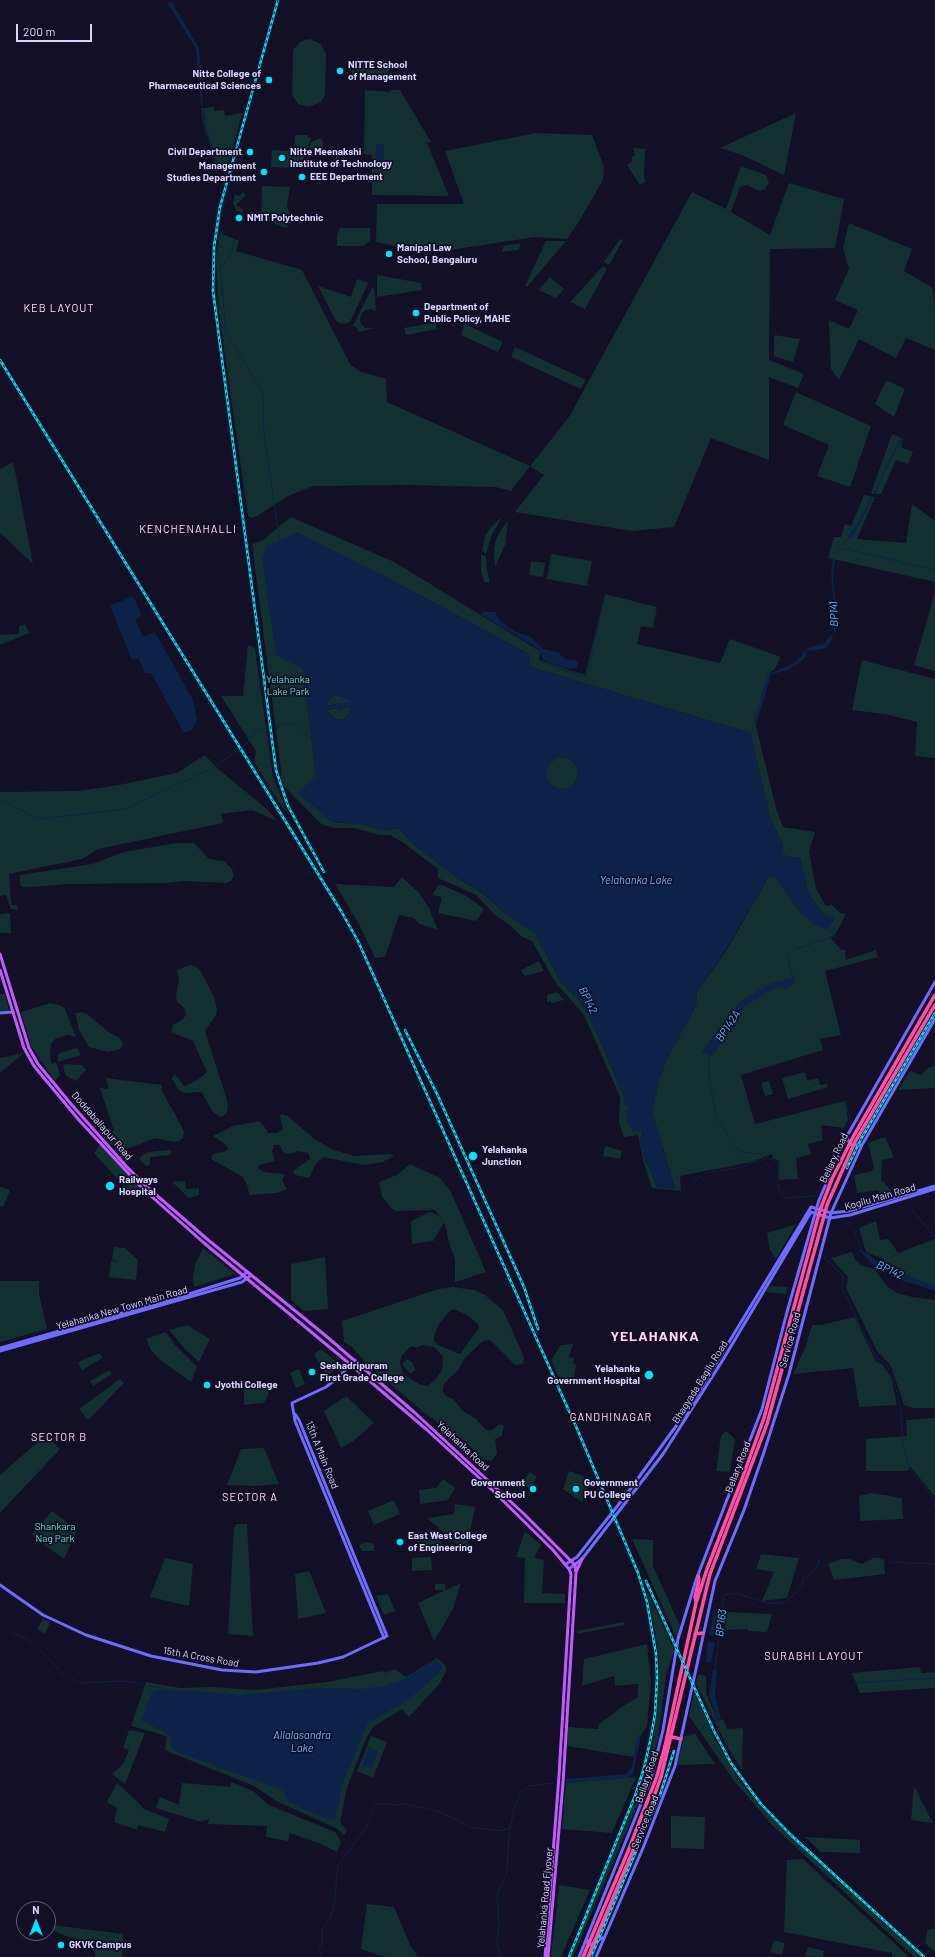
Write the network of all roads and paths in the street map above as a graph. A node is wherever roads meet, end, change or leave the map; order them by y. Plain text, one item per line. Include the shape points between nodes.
1 (0, 954) edge
2 (0, 970) edge
3 (935, 982) edge
4 (935, 994) edge
5 (935, 1005) edge
6 (13, 1012) junction
7 (0, 1013) edge
8 (935, 1019) edge
9 (54, 1084) junction
10 (51, 1087) junction
11 (847, 1136) junction
12 (862, 1145) junction
13 (935, 1188) edge
14 (815, 1208) junction
15 (812, 1212) junction
16 (831, 1213) junction
17 (850, 1213) junction
18 (830, 1218) junction
19 (246, 1273) junction
20 (243, 1276) junction
21 (248, 1277) junction
22 (0, 1350) edge
23 (355, 1360) junction
24 (351, 1365) junction
25 (529, 1519) junction
26 (525, 1522) junction
27 (582, 1559) junction
28 (570, 1561) junction
29 (566, 1564) junction
30 (575, 1565) junction
31 (569, 1569) junction
32 (576, 1573) junction
33 (707, 1574) junction
34 (698, 1576) junction
35 (0, 1585) edge
36 (696, 1603) junction
37 (703, 1633) junction
38 (694, 1634) junction
39 (385, 1637) joint
40 (672, 1737) junction
41 (681, 1739) junction
42 (559, 1766) junction
43 (564, 1766) junction
44 (558, 1792) junction
45 (562, 1792) junction
46 (587, 1934) junction
47 (604, 1937) junction
48 (545, 1957) edge
49 (548, 1957) edge
50 (581, 1957) edge
51 (587, 1957) edge
52 (596, 1957) edge

1 - 9 main road, Doddaballapur Road via 29,1048
2 - 6 main road, Doddaballapur Road
3 - 11 main road
4 - 33 highway, Bellary Road via 853,1137 832,1179 813,1234 762,1424
5 - 33 highway, Bellary Road via 855,1142 827,1205 767,1424
6 - 7 main road
6 - 10 main road, Doddaballapur Road via 24,1048 34,1066
8 - 12 main road, Service Road
9 - 10 main road
9 - 19 main road, Doddaballapur Road via 146,1186
10 - 20 main road, Doddaballapur Road via 142,1188
11 - 12 main road via 852,1145
11 - 14 main road
12 - 16 main road, Service Road
13 - 17 main road, Kogilu Main Road
14 - 15 main road
14 - 15 main road via 811,1207
14 - 16 main road
15 - 18 main road
15 - 27 main road, Bhagyada Bagilu Road via 663,1454
15 - 28 main road, Bhagyada Bagilu Road via 686,1411 623,1499
15 - 34 main road via 762,1409
16 - 17 main road, Kogilu Main Road
16 - 18 main road, Service Road
17 - 18 main road, Kogilu Main Road
18 - 37 main road, Service Road via 789,1374 761,1463 715,1581
19 - 20 main road
19 - 21 main road, Yelahanka Road
20 - 21 main road, Yelahanka Road
20 - 22 main road, Yelahanka New Town Main Road
21 - 22 main road, Yelahanka New Town Main Road via 242,1282 154,1308
21 - 23 main road, Yelahanka Road
21 - 24 main road, Yelahanka Road
23 - 24 main road
23 - 25 main road, Yelahanka Road
24 - 26 main road, Yelahanka Road via 449,1450
24 - 39 main road, 13th A Main Road via 326,1387 292,1403
25 - 26 main road
25 - 28 main road, Yelahanka Road
26 - 29 main road, Yelahanka Road
27 - 30 main road, Bhagyada Bagilu Road
27 - 32 main road
28 - 29 main road
28 - 30 main road, Yelahanka Road
29 - 31 main road, Yelahanka Road
30 - 31 main road, Bhagyada Bagilu Road
30 - 32 main road
31 - 42 main road, Yelahanka Road via 571,1574
32 - 43 main road
33 - 36 highway, Bellary Road
33 - 38 highway, Bellary Road
34 - 36 highway
34 - 46 main road via 674,1657 663,1730 651,1779
35 - 39 main road, 15th A Cross Road via 43,1615 86,1635 178,1662 222,1670 250,1672 343,1657
36 - 50 highway, Bellary Road via 668,1731 651,1792
37 - 38 highway
37 - 41 main road, Service Road
38 - 40 highway, Bellary Road
40 - 41 highway
40 - 51 highway, Bellary Road via 656,1793
41 - 47 main road, Service Road via 675,1766 662,1800
42 - 43 main road
42 - 44 main road, Yelahanka Road
43 - 45 main road
44 - 45 main road
44 - 48 main road, Yelahanka Road Flyover
45 - 49 main road, Yelahanka Road Flyover
46 - 47 main road via 587,1942 590,1945
46 - 50 main road
47 - 52 main road, Service Road
50 - 51 main road

